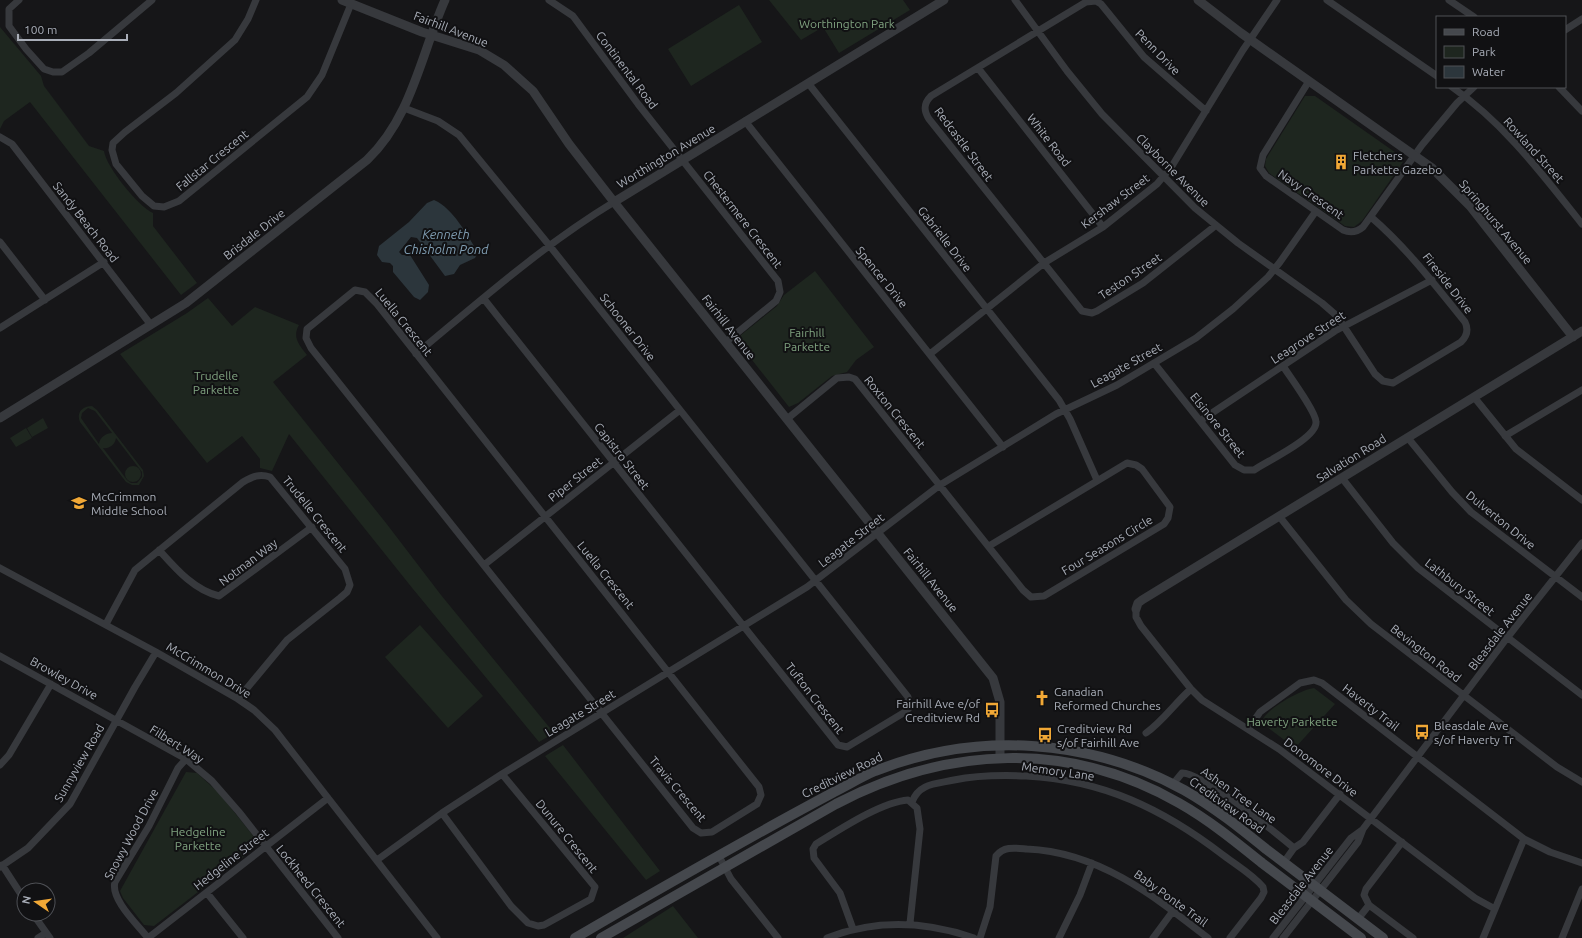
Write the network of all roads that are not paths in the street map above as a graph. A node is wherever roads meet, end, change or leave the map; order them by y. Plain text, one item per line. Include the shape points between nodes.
1 (19, 0) edge
2 (152, 0) edge
3 (256, 0) edge
4 (342, 0) edge
5 (446, 0) edge
6 (549, 0) edge
7 (944, 0) edge
8 (1015, 0) edge
9 (1198, 0) edge
10 (1277, 0) edge
11 (1327, 0) edge
12 (1449, 0) edge
13 (351, 4) junction
14 (1473, 16) edge
15 (1582, 19) edge
16 (1566, 29) edge
17 (1037, 31) junction
18 (432, 35) junction
19 (1250, 40) junction
20 (978, 68) junction
21 (1436, 75) edge
22 (1309, 81) junction
23 (808, 83) junction
24 (1453, 88) edge
25 (1473, 88) edge
26 (1560, 88) edge
27 (1464, 96) junction
28 (1580, 103) edge
29 (404, 108) junction
30 (1206, 111) junction
31 (1582, 111) edge
32 (745, 121) junction
33 (0, 137) edge
34 (1415, 155) junction
35 (683, 159) junction
36 (1164, 176) junction
37 (614, 202) junction
38 (1316, 211) junction
39 (1371, 217) junction
40 (1582, 224) edge
41 (1216, 226) junction
42 (1103, 227) junction
43 (0, 242) edge
44 (549, 245) junction
45 (104, 262) junction
46 (1044, 263) junction
47 (1274, 269) junction
48 (1432, 280) junction
49 (484, 299) junction
50 (45, 300) junction
51 (986, 308) junction
52 (151, 325) junction
53 (1344, 326) junction
54 (0, 328) edge
55 (1582, 331) edge
56 (1573, 337) junction
57 (726, 342) junction
58 (416, 354) junction
59 (930, 354) junction
60 (1154, 363) junction
61 (1283, 366) junction
62 (1582, 390) edge
63 (1474, 397) junction
64 (680, 410) junction
65 (1065, 410) junction
66 (0, 418) edge
67 (787, 419) junction
68 (1200, 421) junction
69 (1505, 436) junction
70 (1408, 438) junction
71 (1003, 447) junction
72 (613, 463) junction
73 (1342, 478) junction
74 (1098, 480) junction
75 (940, 485) junction
76 (1582, 500) edge
77 (545, 516) junction
78 (1279, 516) junction
79 (312, 526) junction
80 (877, 533) junction
81 (1582, 543) edge
82 (989, 546) junction
83 (159, 550) junction
84 (484, 565) junction
85 (0, 568) edge
86 (1556, 577) junction
87 (816, 581) junction
88 (1582, 597) edge
89 (1136, 609) joint
90 (106, 624) junction
91 (744, 626) junction
92 (1507, 638) junction
93 (156, 652) junction
94 (0, 656) edge
95 (669, 672) junction
96 (51, 684) junction
97 (1191, 689) junction
98 (1582, 695) edge
99 (1463, 696) junction
100 (238, 699) junction
101 (601, 712) junction
102 (117, 720) junction
103 (1249, 728) junction
104 (1146, 733) dead end
105 (1000, 745) junction
106 (1417, 757) junction
107 (1000, 758) junction
108 (186, 759) junction
109 (0, 765) edge
110 (502, 774) junction
111 (1582, 782) edge
112 (1172, 784) junction
113 (1340, 794) junction
114 (328, 798) junction
115 (912, 802) junction
116 (442, 812) junction
117 (1371, 818) junction
118 (1524, 839) junction
119 (1402, 842) junction
120 (266, 847) junction
121 (1294, 848) junction
122 (718, 856) junction
123 (376, 860) junction
124 (1284, 862) junction
125 (1092, 863) junction
126 (1582, 863) edge
127 (1, 866) edge
128 (725, 867) junction
129 (16, 888) edge
130 (1318, 888) junction
131 (1582, 889) edge
132 (207, 892) junction
133 (1309, 898) junction
134 (1369, 905) junction
135 (1495, 909) junction
136 (1173, 911) junction
137 (1358, 919) junction
138 (38, 922) edge
139 (910, 923) junction
140 (853, 929) junction
141 (48, 936) edge
142 (1565, 937) edge
143 (38, 938) edge
144 (148, 938) edge
145 (243, 938) edge
146 (338, 938) edge
147 (437, 938) edge
148 (575, 938) edge
149 (601, 938) edge
150 (778, 938) edge
151 (827, 938) edge
152 (974, 938) edge
153 (980, 938) edge
154 (1059, 938) edge
155 (1153, 938) edge
156 (1208, 938) edge
157 (1230, 938) edge
158 (1274, 938) edge
159 (1283, 938) edge
160 (1361, 938) edge
161 (1383, 938) edge
162 (1413, 938) edge
163 (1483, 938) edge

1 - 2 street via 9,9 9,26 26,50 44,68 62,72 90,53
3 - 13 street, Fallstar Crescent via 235,40 176,93 113,143 116,164 142,196 154,206 164,207 179,201 307,97 322,75
4 - 13 street, Fairhill Avenue
5 - 18 street, Brisdale Drive
6 - 35 street, Continental Road via 573,16 638,104
7 - 23 street, Worthington Avenue
8 - 17 street, Clayborne Avenue
9 - 19 street
10 - 19 street, Kershaw Street
11 - 21 street
12 - 14 street
13 - 18 street, Fairhill Avenue
15 - 16 street
17 - 20 street, Redcastle Street
17 - 30 street, Penn Drive via 1086,2 1096,1 1105,8 1144,57
17 - 36 street, Clayborne Avenue via 1102,114
18 - 29 street, Brisdale Drive
18 - 37 street, Fairhill Avenue via 479,50 504,65 533,91
19 - 22 street, Springhurst Avenue
19 - 30 street, Kershaw Street
20 - 42 street, White Road
20 - 46 street, Redcastle Street via 931,96 925,105 926,114
22 - 34 street, Springhurst Avenue
22 - 38 street, Navy Crescent via 1263,156 1260,168 1266,176
23 - 32 street, Worthington Avenue
23 - 51 street, Gabrielle Drive
24 - 27 street, Rowland Street
25 - 27 street, Navy Crescent
26 - 28 street
27 - 34 street, Navy Crescent
27 - 40 street, Rowland Street via 1515,141
28 - 31 street
29 - 44 street, Schooner Drive via 438,121 459,135
29 - 52 street, Brisdale Drive via 384,142 362,164 197,295
30 - 36 street, Kershaw Street
32 - 35 street, Worthington Avenue
32 - 59 street, Spencer Drive
33 - 45 street, Sandy Beach Road via 12,144
34 - 39 street, Navy Crescent
34 - 56 street, Springhurst Avenue via 1432,168 1470,206
35 - 37 street, Worthington Avenue
35 - 57 street, Chestermere Crescent via 779,285 780,292 776,301
36 - 41 street, Clayborne Avenue
36 - 42 street, Kershaw Street
37 - 44 street, Worthington Avenue
37 - 57 street, Fairhill Avenue
38 - 39 street, Navy Crescent via 1348,232 1359,230
38 - 47 street, Leagate Street
39 - 48 street, Fireside Drive via 1400,243
41 - 46 street, Teston Street via 1143,283 1092,313 1078,308
41 - 47 street, Clayborne Avenue
42 - 46 street, Kershaw Street
43 - 50 street
44 - 49 street, Worthington Avenue
44 - 64 street, Schooner Drive
45 - 50 street
45 - 52 street, Sandy Beach Road
46 - 51 street, Kershaw Street
47 - 53 street, Clayborne Avenue via 1322,303
47 - 60 street, Leagate Street via 1223,318 1196,338
48 - 53 street, Leagrove Street
48 - 53 street, Fireside Drive via 1465,322 1466,335 1461,342 1397,381 1388,383 1375,374
49 - 58 street, Worthington Avenue
49 - 72 street, Capistro Street
50 - 54 street
51 - 59 street, Kershaw Street
51 - 65 street, Gabrielle Drive
52 - 66 street, Brisdale Drive
53 - 61 street, Leagrove Street
55 - 56 street, Salvation Road
56 - 63 street, Salvation Road
57 - 67 street, Fairhill Avenue
58 - 77 street, Luella Crescent
58 - 84 street, Luella Crescent via 377,304 361,290 350,293 311,324 306,334 311,348
59 - 71 street, Spencer Drive
60 - 65 street, Leagate Street
60 - 68 street, Elsinore Street
61 - 68 street, Leagrove Street
61 - 68 street, Elsinore Street via 1314,415 1316,426 1309,436 1254,470 1247,471 1236,465
62 - 69 street
63 - 69 street
63 - 70 street, Salvation Road
64 - 72 street, Piper Street
64 - 87 street, Schooner Drive
65 - 71 street, Leagate Street
65 - 74 street, Gabrielle Drive
67 - 75 street, Roxton Crescent via 837,378 855,379
67 - 80 street, Fairhill Avenue
69 - 76 street via 1523,455
70 - 73 street, Salvation Road
70 - 86 street, Dulverton Drive via 1471,512
71 - 75 street, Leagate Street
72 - 77 street, Piper Street
72 - 91 street, Capistro Street
73 - 78 street, Salvation Road
73 - 92 street, Lathbury Street via 1406,557
74 - 82 street, Four Seasons Circle
74 - 82 street, Four Seasons Circle via 1124,464 1138,466 1168,502 1170,511 1167,520 1039,597 1026,593
75 - 80 street, Leagate Street
75 - 82 street, Four Seasons Circle
77 - 84 street, Piper Street
77 - 95 street, Luella Crescent
78 - 89 street, Salvation Road via 1142,600
78 - 99 street, Bevington Road via 1350,604 1371,624
79 - 83 street, Notman Way via 219,596 211,594 182,576
79 - 83 street, Trudelle Crescent via 270,477 261,474 243,482
79 - 100 street, Trudelle Crescent via 345,569 350,584 347,592 287,640
80 - 87 street, Leagate Street
80 - 105 street, Fairhill Avenue via 993,678 1000,702
81 - 86 street, Bleasdale Avenue
83 - 90 street, Trudelle Crescent via 135,570
84 - 101 street, Luella Crescent
85 - 90 street, McCrimmon Drive
86 - 88 street, Dulverton Drive
86 - 92 street, Bleasdale Avenue
87 - 91 street, Leagate Street
87 - 91 street, Tufton Crescent via 908,697 909,708 905,712 847,747 838,745
89 - 97 street, Donomore Drive via 1136,617 1141,626
90 - 93 street, McCrimmon Drive
91 - 95 street, Leagate Street
92 - 98 street, Lathbury Street
92 - 99 street, Bleasdale Avenue
93 - 100 street, McCrimmon Drive
93 - 102 street, Sunnyview Road
94 - 96 street, Browley Drive
95 - 101 street, Leagate Street
95 - 101 street, Travis Crescent via 759,786 761,795 757,804 712,832 701,833 693,828
96 - 102 street, Browley Drive
96 - 109 street via 9,755
97 - 103 street, Donomore Drive via 1202,700
97 - 104 street via 1158,725
99 - 106 street, Bleasdale Avenue
99 - 111 street, Bevington Road via 1557,767
100 - 114 street, McCrimmon Drive via 275,730
101 - 110 street, Leagate Street
102 - 108 street, Filbert Way
102 - 127 street, Sunnyview Road via 70,804 28,848
103 - 106 street, Haverty Trail via 1260,712 1300,683 1314,680
103 - 113 street, Donomore Drive
105 - 107 street, Fairhill Avenue
105 - 112 main road, Creditview Road via 1048,747 1096,755 1139,769
105 - 122 main road, Creditview Road via 934,753 873,772
106 - 117 street, Bleasdale Avenue
106 - 118 street, Haverty Trail
107 - 128 main road, Creditview Road via 934,766 888,780 836,804
107 - 133 main road, Creditview Road via 1040,759 1076,765 1108,772 1155,790 1206,820
108 - 120 street, Filbert Way via 212,781 240,812
108 - 144 street, Snowy Wood Drive via 178,768 149,826 113,888 118,900
110 - 116 street, Leagate Street
110 - 116 street, Dunure Crescent via 594,887 591,899 544,925 538,926 528,922 511,906
112 - 121 street, Ashen Tree Lane via 1182,773 1191,774 1234,802
112 - 124 main road, Creditview Road via 1212,808
113 - 117 street, Donomore Drive
113 - 121 street via 1303,842
114 - 120 street, Hedgeline Street
114 - 123 street, McCrimmon Drive
115 - 139 street via 917,808 920,829
115 - 140 street via 903,800 879,809 814,846 812,854 840,893
115 - 157 street, Memory Lane via 916,793 923,787 970,778 1007,775 1079,783 1104,789 1144,805 1186,828 1263,887 1261,898
116 - 123 street, Leagate Street
117 - 119 street, Donomore Drive
117 - 130 street, Bleasdale Avenue via 1363,829 1351,838
118 - 126 street, Haverty Trail via 1550,852
118 - 135 street
119 - 134 street via 1365,891 1364,898
119 - 135 street, Donomore Drive via 1475,898
120 - 132 street, Hedgeline Street
120 - 146 street, Lockheed Crescent
121 - 124 street
122 - 128 street
122 - 148 main road, Creditview Road
123 - 147 street, McCrimmon Drive
124 - 130 main road, Creditview Road
125 - 136 street, Baby Ponte Trail via 1123,877
125 - 153 street, Baby Ponte Trail via 1039,849 1000,850 994,863 990,908
125 - 154 street
127 - 129 street
128 - 149 main road, Creditview Road
128 - 150 street via 731,879
130 - 133 street, Bleasdale Avenue
130 - 137 main road, Creditview Road
131 - 142 street
132 - 144 street, Hedgeline Street
132 - 145 street
133 - 158 street, Bleasdale Avenue
133 - 159 street, Bleasdale Avenue
133 - 160 main road, Creditview Road
134 - 137 street
134 - 162 street
135 - 163 street
136 - 155 street
136 - 156 street, Baby Ponte Trail
137 - 161 main road, Creditview Road
138 - 141 street
139 - 140 street
139 - 152 street via 942,928
140 - 151 street
141 - 143 street

